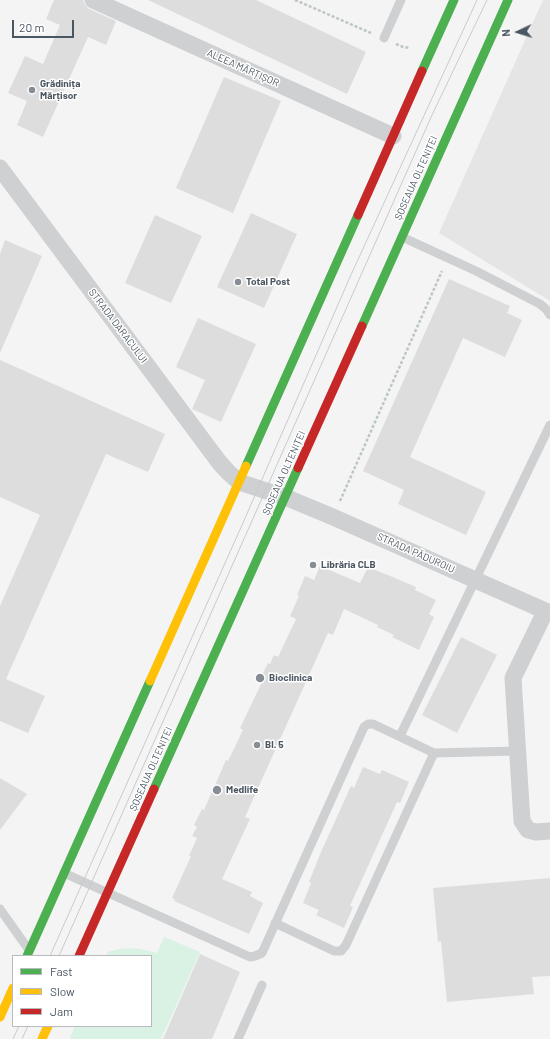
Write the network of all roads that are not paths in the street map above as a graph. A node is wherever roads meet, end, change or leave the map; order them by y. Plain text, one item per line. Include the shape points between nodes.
1 (93, 0) edge
2 (401, 0) edge
3 (454, 0) edge
4 (508, 0) edge
5 (384, 38) road end
6 (393, 136) junction
7 (0, 168) edge
8 (402, 237) junction
9 (550, 315) edge
10 (550, 425) edge
11 (239, 482) junction
12 (285, 498) junction
13 (476, 580) junction
14 (548, 612) edge
15 (400, 736) junction
16 (517, 751) junction
17 (434, 754) junction
18 (550, 831) edge
19 (64, 872) junction
20 (108, 892) junction
21 (0, 909) edge
22 (275, 923) junction
23 (29, 953) edge
24 (79, 955) edge
25 (262, 985) dead end
26 (12, 990) edge
27 (0, 1017) edge
28 (48, 1027) edge
29 (42, 1039) edge
30 (238, 1039) edge

1 - 6 street, ALEEA MĂRȚIȘOR
2 - 5 lane
3 - 6 main road
4 - 8 main road, ȘOSEAUA OLTENIȚEI
6 - 11 main road
7 - 11 street, STRADA DARACULUI via 219,462
8 - 9 lane via 540,304
8 - 12 main road, ȘOSEAUA OLTENIȚEI
10 - 13 lane
11 - 12 street, STRADA PĂDUROIU
11 - 19 main road
12 - 13 street, STRADA PĂDUROIU
12 - 20 main road, ȘOSEAUA OLTENIȚEI
13 - 14 street, STRADA PĂDUROIU
13 - 15 lane
14 - 16 street, STRADA PĂDUROIU via 513,678
15 - 17 lane
15 - 22 lane via 373,724 364,727
16 - 17 lane
16 - 18 street, STRADA PĂDUROIU via 522,821 528,830
17 - 22 lane via 346,946 341,951 334,951
19 - 20 lane
19 - 23 main road
20 - 22 lane via 250,957 262,953
20 - 24 main road, ȘOSEAUA OLTENIȚEI
21 - 23 lane
25 - 30 lane
26 - 27 main road
28 - 29 main road

